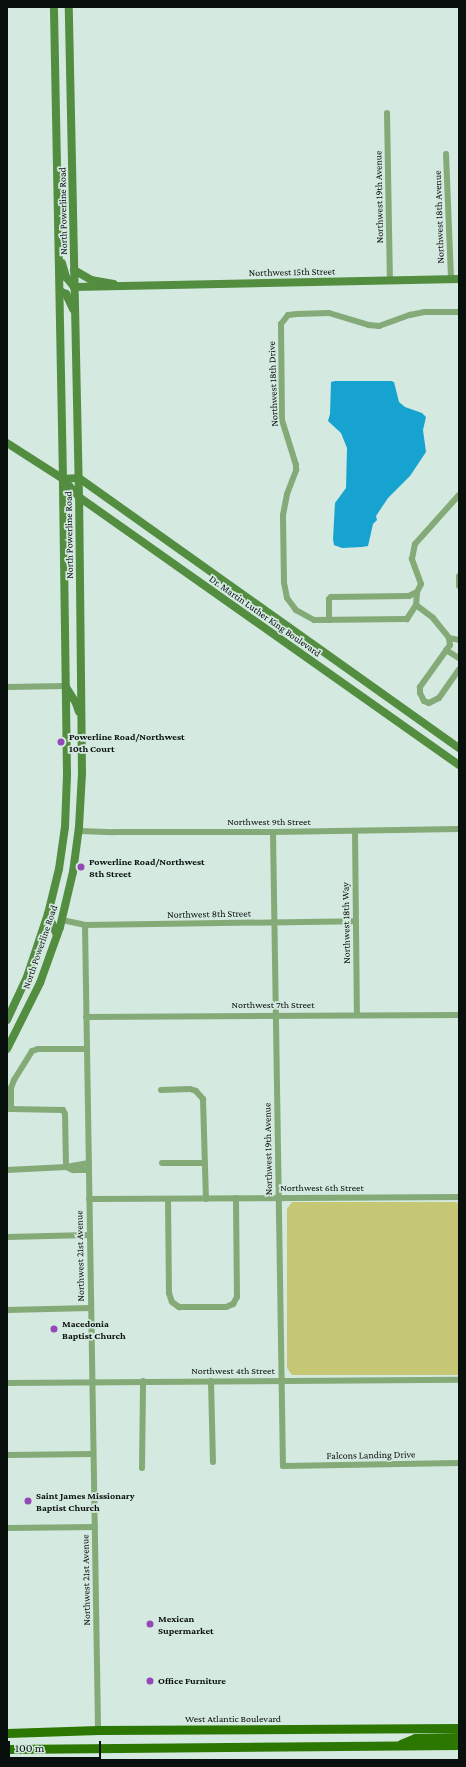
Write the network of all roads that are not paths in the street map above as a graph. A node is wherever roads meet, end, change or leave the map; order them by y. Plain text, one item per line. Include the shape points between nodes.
1 (54, 7) edge
2 (69, 7) edge
3 (387, 113) dead end
4 (446, 154) dead end
5 (59, 252) junction
6 (74, 270) junction
7 (455, 279) edge
8 (390, 280) junction
9 (125, 286) junction
10 (74, 287) junction
11 (60, 291) junction
12 (459, 312) edge
13 (74, 313) junction
14 (7, 443) edge
15 (79, 478) junction
16 (63, 479) junction
17 (459, 494) edge
18 (79, 497) junction
19 (459, 576) edge
20 (459, 586) edge
21 (417, 592) junction
22 (416, 605) junction
23 (329, 620) junction
24 (449, 638) junction
25 (459, 640) edge
26 (446, 650) junction
27 (459, 658) edge
28 (459, 669) edge
29 (66, 686) junction
30 (7, 687) edge
31 (81, 719) junction
32 (459, 748) edge
33 (459, 764) edge
34 (459, 829) edge
35 (79, 830) junction
36 (355, 831) junction
37 (274, 832) junction
38 (52, 896) junction
39 (48, 914) junction
40 (62, 920) junction
41 (356, 921) junction
42 (274, 923) junction
43 (85, 925) junction
44 (57, 935) junction
45 (275, 1015) junction
46 (357, 1015) junction
47 (459, 1015) edge
48 (86, 1017) junction
49 (7, 1020) edge
50 (7, 1049) edge
51 (87, 1049) junction
52 (161, 1090) dead end
53 (9, 1109) edge
54 (162, 1162) dead end
55 (205, 1162) junction
56 (89, 1163) junction
57 (66, 1168) junction
58 (7, 1170) edge
59 (89, 1170) junction
60 (459, 1197) edge
61 (236, 1198) junction
62 (279, 1198) junction
63 (89, 1199) junction
64 (168, 1199) junction
65 (206, 1199) junction
66 (90, 1235) junction
67 (7, 1237) edge
68 (91, 1308) junction
69 (7, 1310) edge
70 (459, 1380) edge
71 (143, 1381) junction
72 (211, 1381) junction
73 (282, 1381) junction
74 (92, 1382) junction
75 (7, 1383) edge
76 (93, 1454) junction
77 (7, 1455) edge
78 (213, 1462) dead end
79 (459, 1463) edge
80 (283, 1466) joint
81 (142, 1468) dead end
82 (95, 1526) junction
83 (7, 1528) edge
84 (459, 1728) edge
85 (98, 1730) junction
86 (7, 1733) edge
87 (459, 1737) edge
88 (459, 1745) edge
89 (396, 1746) junction
90 (7, 1750) edge

1 - 5 main road, North Powerline Road
2 - 6 main road, North Powerline Road
3 - 8 street, Northwest 19th Avenue
4 - 7 street, Northwest 18th Avenue
5 - 10 main road via 66,277
5 - 11 main road, North Powerline Road
6 - 9 main road, Northwest 15th Street via 91,280
6 - 10 main road, North Powerline Road
7 - 8 main road, Northwest 15th Street
8 - 9 main road, Northwest 15th Street
9 - 10 main road, Northwest 15th Street
10 - 13 main road, North Powerline Road
11 - 13 main road via 66,294
11 - 16 main road, North Powerline Road
12 - 23 street, Northwest 18th Drive via 410,314 379,326 329,313 297,314 288,316 281,324 282,420 296,465 283,515 284,582 287,598 296,610 314,620
13 - 15 main road, North Powerline Road
14 - 16 main road, Dr. Martin Luther King Boulevard
15 - 16 main road
15 - 18 main road, North Powerline Road
15 - 32 main road, Dr. Martin Luther King Boulevard
16 - 18 main road, Dr. Martin Luther King Boulevard
16 - 29 main road, North Powerline Road
17 - 21 street via 415,544 412,559 421,584
18 - 31 main road, North Powerline Road
18 - 33 main road, Dr. Martin Luther King Boulevard
19 - 20 street
21 - 22 street
21 - 23 street via 409,596 331,597
22 - 23 street, Northwest 18th Drive via 407,619
22 - 24 street via 433,618
24 - 25 street
24 - 26 street via 450,645
26 - 27 street
26 - 28 street via 420,687 424,701 429,703 439,698
29 - 30 street
29 - 31 main road
29 - 38 main road, North Powerline Road via 65,827
31 - 35 main road, North Powerline Road
34 - 36 street, Northwest 9th Street
35 - 37 street, Northwest 9th Street
35 - 40 main road, North Powerline Road
36 - 37 street, Northwest 9th Street
36 - 41 street, Northwest 18th Way
37 - 42 street, Northwest 19th Avenue
38 - 39 main road, North Powerline Road
38 - 40 main road via 55,912
39 - 44 main road
39 - 49 main road, North Powerline Road via 28,977
40 - 43 street, Northwest 8th Street
40 - 44 main road, North Powerline Road
41 - 42 street, Northwest 8th Street
41 - 46 street, Northwest 18th Way
42 - 43 street, Northwest 8th Street
42 - 45 street, Northwest 19th Avenue
43 - 48 street, Northwest 21st Avenue
44 - 50 main road, North Powerline Road via 40,983
45 - 46 street, Northwest 7th Street
45 - 48 street, Northwest 7th Street
45 - 62 street, Northwest 19th Avenue
46 - 47 street, Northwest 7th Street
48 - 51 street, Northwest 21st Avenue
51 - 53 street via 32,1051 12,1084
51 - 56 street, Northwest 21st Avenue
52 - 55 street via 190,1089 196,1091 203,1099
53 - 57 street via 62,1110 65,1114
54 - 55 street
55 - 65 street
56 - 57 street
56 - 59 street, Northwest 21st Avenue
57 - 58 street
57 - 59 street
59 - 63 street, Northwest 21st Avenue
60 - 62 street, Northwest 6th Street
61 - 62 street, Northwest 6th Street
61 - 64 street via 237,1297 233,1304 226,1307 179,1307 172,1302 169,1293
61 - 65 street, Northwest 6th Street
62 - 73 street, Northwest 19th Avenue
63 - 64 street, Northwest 6th Street
63 - 66 street, Northwest 21st Avenue
64 - 65 street, Northwest 6th Street
66 - 67 street
66 - 68 street, Northwest 21st Avenue
68 - 69 street
68 - 74 street, Northwest 21st Avenue
70 - 73 street, Northwest 4th Street
71 - 72 street, Northwest 4th Street
71 - 74 street, Northwest 4th Street
71 - 81 street
72 - 73 street, Northwest 4th Street
72 - 78 street
73 - 80 street, Northwest 19th Avenue
74 - 75 street, Northwest 4th Street
74 - 76 street, Northwest 21st Avenue
76 - 77 street
76 - 82 street, Northwest 21st Avenue
79 - 80 street, Falcons Landing Drive
82 - 83 street
82 - 85 street, Northwest 21st Avenue
84 - 85 main road, West Atlantic Boulevard
85 - 86 main road, West Atlantic Boulevard
87 - 89 main road via 415,1738
88 - 89 main road
89 - 90 main road

